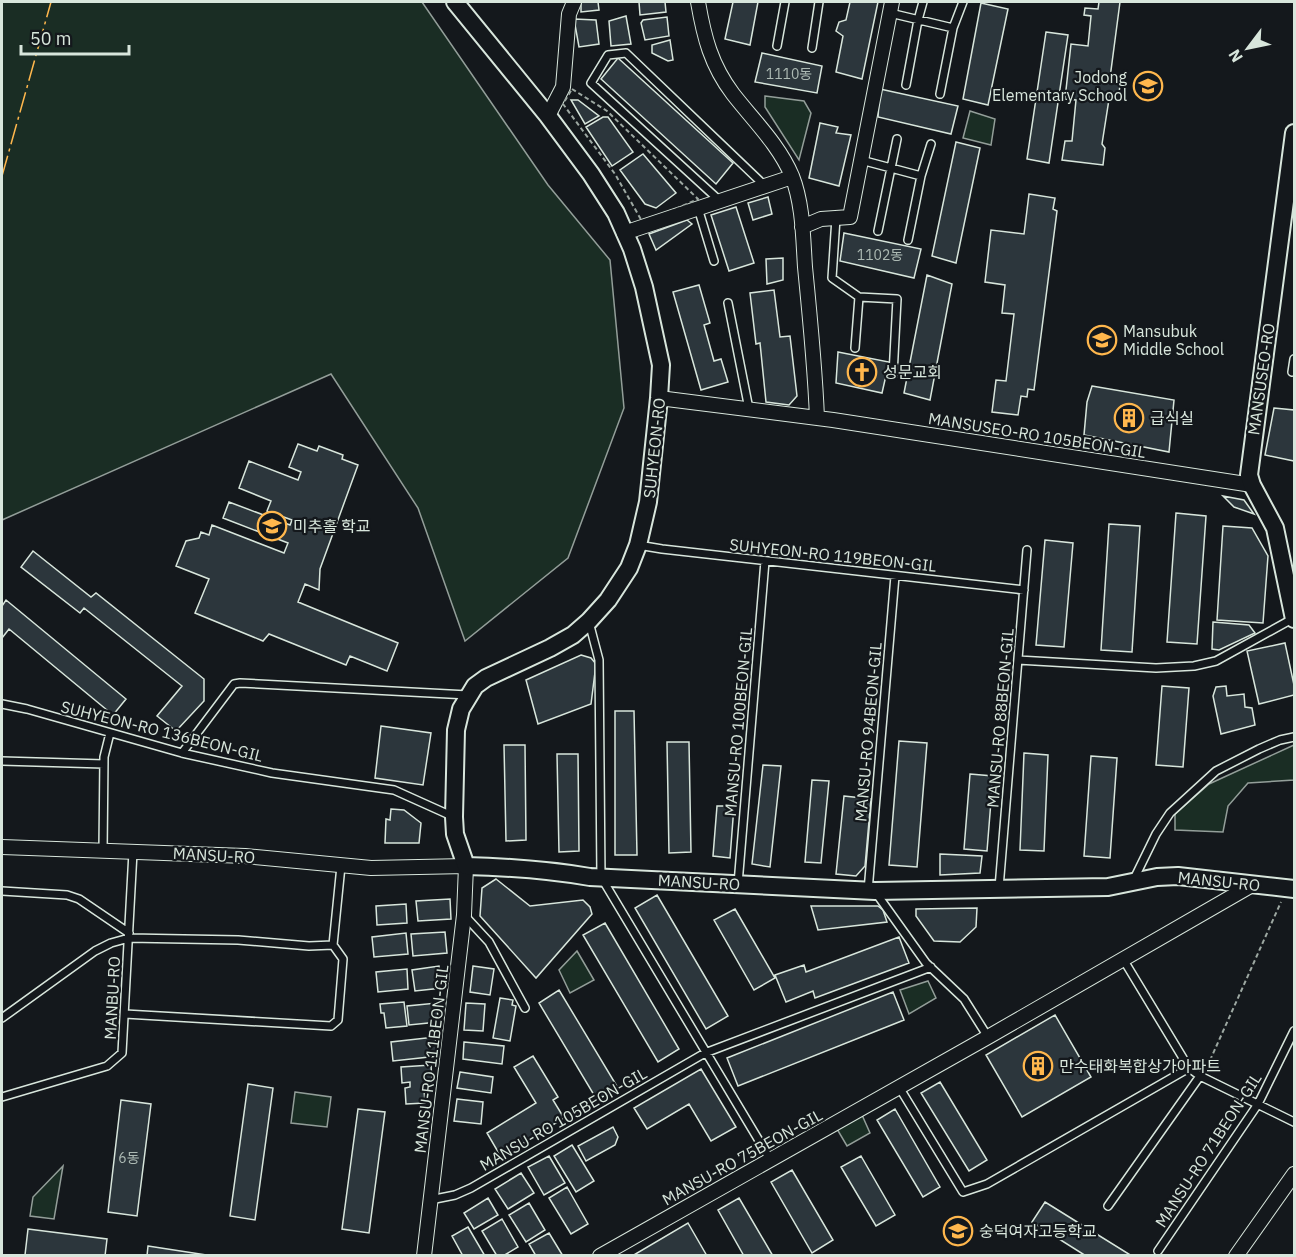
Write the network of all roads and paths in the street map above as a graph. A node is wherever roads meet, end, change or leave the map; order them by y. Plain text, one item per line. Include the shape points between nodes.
1 (455, 2) edge
2 (574, 2) edge
3 (698, 2) edge
4 (785, 2) edge
5 (819, 2) edge
6 (923, 2) edge
7 (963, 2) edge
8 (891, 7) edge
9 (918, 20) junction
10 (953, 28) junction
11 (777, 46) dead end
12 (812, 48) dead end
13 (906, 85) dead end
14 (940, 94) dead end
15 (548, 116) junction
16 (1294, 133) edge
17 (897, 139) dead end
18 (931, 144) dead end
19 (861, 160) junction
20 (890, 168) junction
21 (921, 176) junction
22 (792, 177) junction
23 (765, 186) junction
24 (720, 201) junction
25 (698, 208) junction
26 (836, 218) junction
27 (643, 223) joint
28 (802, 227) junction
29 (878, 231) dead end
30 (624, 232) junction
31 (908, 240) dead end
32 (714, 261) dead end
33 (859, 297) junction
34 (728, 303) dead end
35 (855, 348) dead end
36 (1294, 359) edge
37 (1292, 372) dead end
38 (893, 375) dead end
39 (659, 398) junction
40 (749, 409) junction
41 (817, 418) junction
42 (1252, 485) junction
43 (638, 545) junction
44 (1027, 550) dead end
45 (1288, 555) edge
46 (765, 561) junction
47 (895, 576) junction
48 (1024, 590) junction
49 (1294, 619) edge
50 (589, 621) junction
51 (1018, 660) junction
52 (468, 695) junction
53 (2, 704) edge
54 (110, 733) junction
55 (1294, 737) edge
56 (182, 753) junction
57 (2, 760) edge
58 (104, 764) junction
59 (454, 817) junction
60 (2, 847) edge
61 (103, 850) junction
62 (133, 852) junction
63 (340, 866) junction
64 (466, 866) junction
65 (601, 877) junction
66 (738, 884) junction
67 (1131, 884) junction
68 (1252, 885) junction
69 (999, 888) junction
70 (1291, 889) edge
71 (2, 891) edge
72 (872, 891) junction
73 (464, 915) junction
74 (129, 936) junction
75 (333, 945) junction
76 (1123, 959) junction
77 (931, 967) junction
78 (525, 1008) dead end
79 (125, 1014) junction
80 (2, 1018) edge
81 (1294, 1031) edge
82 (988, 1037) junction
83 (705, 1053) junction
84 (1189, 1068) junction
85 (1200, 1076) junction
86 (899, 1087) junction
87 (2, 1096) edge
88 (1257, 1104) junction
89 (1294, 1122) edge
90 (770, 1159) junction
91 (1294, 1174) edge
92 (430, 1200) junction
93 (1108, 1206) dead end
94 (1158, 1251) dead end
95 (424, 1256) edge
96 (600, 1256) edge
97 (1236, 1256) edge

1 - 15 street, SUHYEON-RO
2 - 15 street via 569,14 563,87
3 - 22 street via 710,55 720,75 777,148
4 - 11 lane
5 - 12 lane
6 - 9 lane
7 - 10 lane
8 - 9 lane
8 - 19 street
9 - 10 lane
9 - 13 lane
10 - 14 lane
15 - 30 street, SUHYEON-RO via 591,174
16 - 42 street, MANSUSEO-RO via 1249,463
17 - 20 lane
18 - 21 lane
19 - 20 lane
19 - 26 street via 850,218
20 - 21 lane
20 - 29 lane
21 - 31 lane
22 - 23 street
22 - 28 street
23 - 24 street
23 - 24 lane via 626,53 608,56 591,83
24 - 25 street
25 - 30 street
25 - 32 lane
26 - 28 street
26 - 33 lane via 832,278
27 - 27 path via 615,174 564,104 572,89 607,111 698,199
28 - 41 street
30 - 39 street, SUHYEON-RO via 654,326 661,365
33 - 35 lane
33 - 38 lane via 897,299
34 - 40 lane
36 - 37 lane
39 - 40 street, MANSUSEO-RO 105BEON-GIL
39 - 43 street, SUHYEON-RO via 648,502
40 - 41 street, MANSUSEO-RO 105BEON-GIL
41 - 42 street, MANSUSEO-RO 105BEON-GIL
42 - 45 street, MANSUSEO-RO
43 - 46 lane, SUHYEON-RO 119BEON-GIL
43 - 50 street, SUHYEON-RO via 620,583
44 - 48 lane, MANSU-RO 88BEON-GIL
45 - 49 street, MANSUSEO-RO
46 - 47 lane, SUHYEON-RO 119BEON-GIL
46 - 66 lane, MANSU-RO 100BEON-GIL
47 - 48 lane, SUHYEON-RO 119BEON-GIL
47 - 72 lane, MANSU-RO 94BEON-GIL
48 - 51 lane, MANSU-RO 88BEON-GIL
49 - 51 lane, MANSUSEO-RO via 1216,661 1194,666 1156,668
50 - 52 street, SUHYEON-RO via 550,648 486,678
50 - 65 lane via 599,660
51 - 69 lane, MANSU-RO 88BEON-GIL
52 - 56 lane via 234,684
52 - 59 street, SUHYEON-RO via 456,730
53 - 54 lane, SUHYEON-RO 136BEON-GIL
54 - 56 lane, SUHYEON-RO 136BEON-GIL
54 - 58 lane
55 - 67 lane via 1259,748 1216,771 1170,813
56 - 59 lane, SUHYEON-RO 136BEON-GIL via 272,772 394,790
57 - 58 lane
58 - 61 lane
59 - 64 street, SUHYEON-RO via 455,834
60 - 61 street, MANSU-RO
61 - 62 street, MANSU-RO
62 - 63 street, MANSU-RO via 246,856
62 - 74 lane, MANBU-RO
63 - 64 street, MANSU-RO
63 - 75 lane
64 - 65 street, MANSU-RO
64 - 73 street, MANSU-RO 111BEON-GIL
65 - 66 street, MANSU-RO
65 - 83 lane
66 - 72 street, MANSU-RO
67 - 68 street, MANSU-RO via 1178,876
67 - 69 street, MANSU-RO
68 - 70 street, MANSU-RO
68 - 76 street, MANSU-RO 75BEON-GIL
69 - 72 street, MANSU-RO
70 - 85 path
71 - 74 lane via 79,899
72 - 77 lane
73 - 78 lane via 489,942
73 - 92 street, MANSU-RO 111BEON-GIL
74 - 75 lane
74 - 79 lane, MANBU-RO
74 - 80 lane via 95,951
75 - 79 lane via 342,959 335,1025
76 - 82 street, MANSU-RO 75BEON-GIL
76 - 84 lane
77 - 82 lane via 964,999
77 - 83 lane, MANSU-RO 105BEON-GIL
79 - 87 lane, MANBU-RO via 122,1053 107,1066
81 - 88 lane, MANSU-RO 71BEON-GIL
82 - 86 street, MANSU-RO 75BEON-GIL
83 - 90 lane
83 - 92 lane, MANSU-RO 105BEON-GIL via 471,1188
84 - 85 lane
84 - 86 lane via 987,1184 963,1192
85 - 88 lane
85 - 93 lane
86 - 90 street, MANSU-RO 75BEON-GIL
88 - 89 lane
88 - 94 lane, MANSU-RO 71BEON-GIL
90 - 96 street, MANSU-RO 75BEON-GIL
91 - 97 street
92 - 95 street, MANSU-RO 111BEON-GIL

